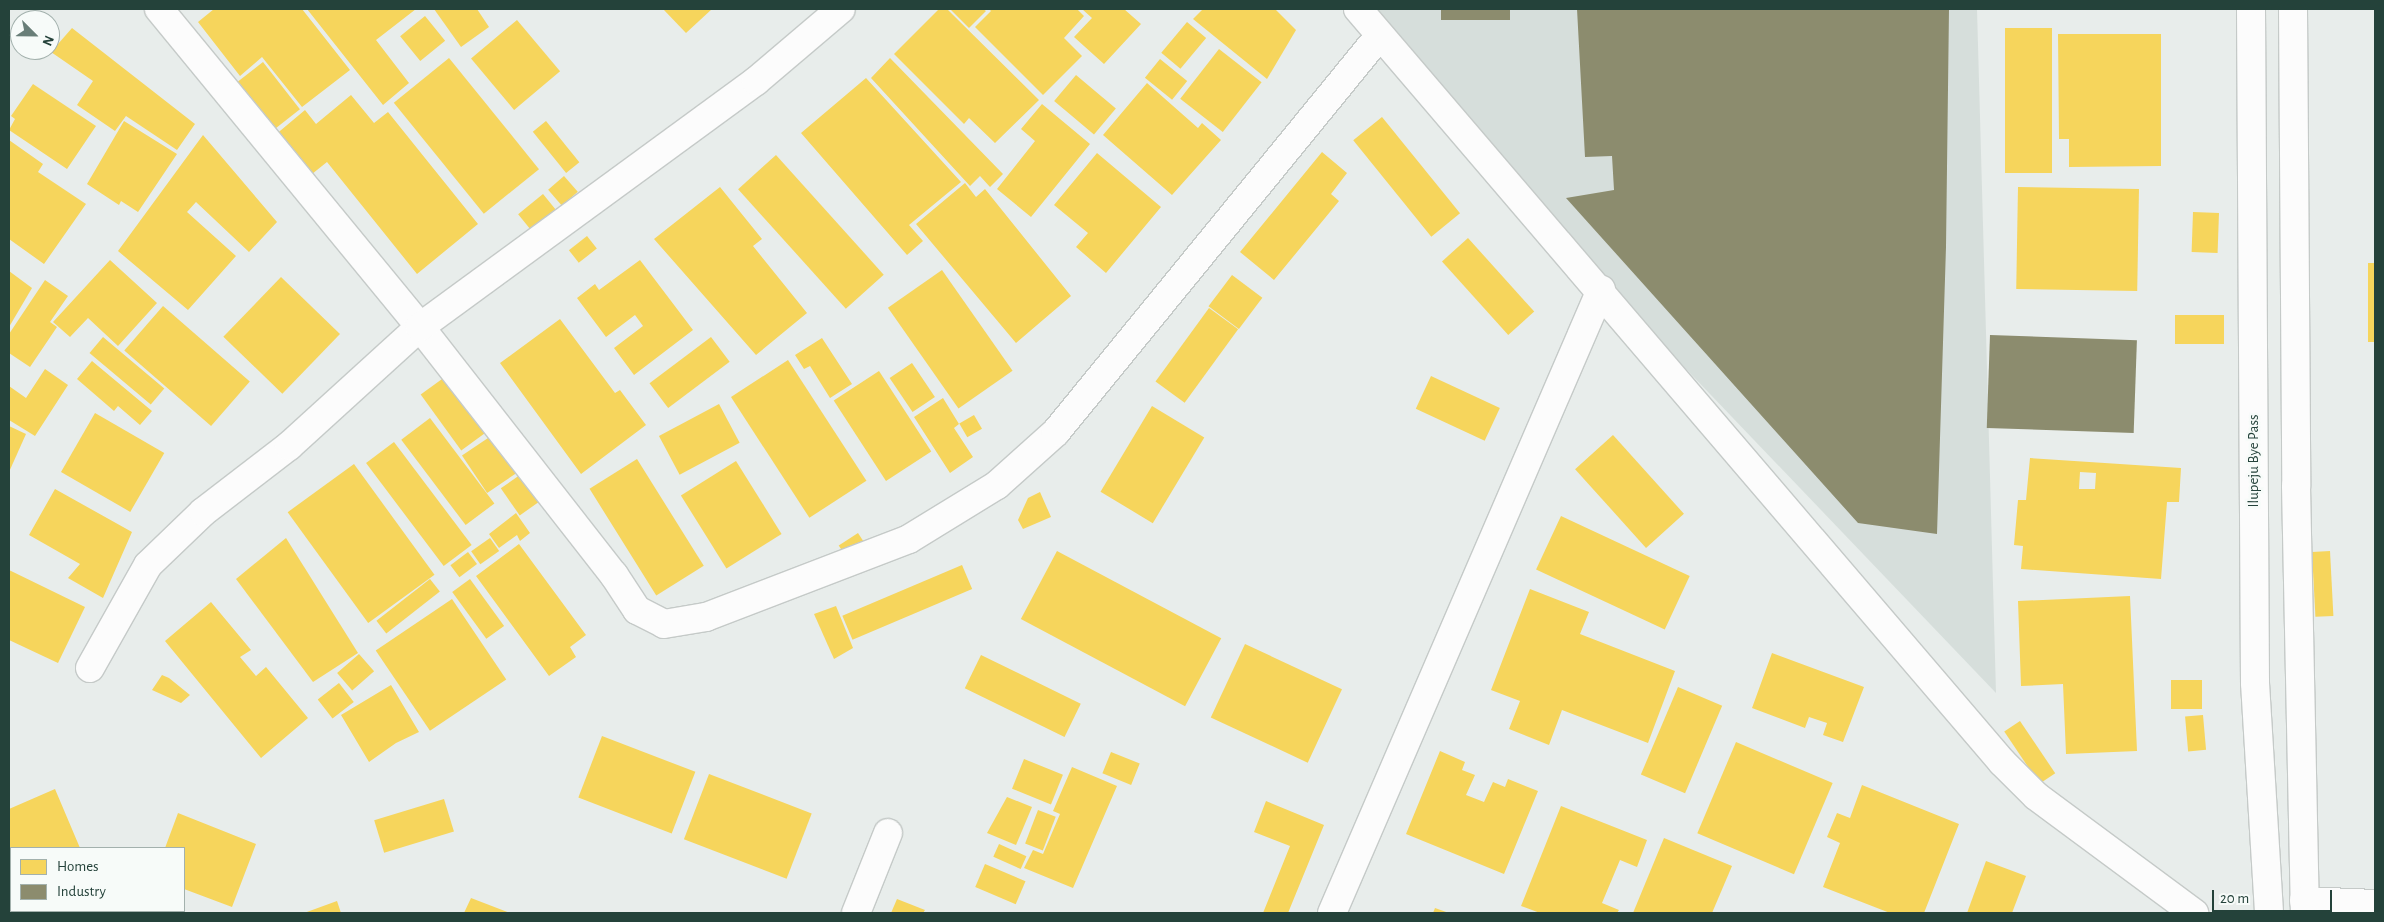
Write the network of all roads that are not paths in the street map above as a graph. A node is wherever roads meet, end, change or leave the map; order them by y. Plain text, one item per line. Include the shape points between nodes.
1 (159, 9) edge
2 (841, 9) edge
3 (1358, 9) edge
4 (2251, 9) edge
5 (2293, 9) edge
6 (1380, 35) junction
7 (1601, 290) junction
8 (420, 327) junction
9 (90, 668) dead end
10 (888, 833) dead end
11 (2375, 904) edge
12 (2304, 907) edge
13 (856, 913) edge
14 (1332, 913) edge
15 (2194, 913) edge
16 (2269, 913) edge

1 - 8 street
2 - 8 street via 756,81
3 - 6 street
4 - 16 street, Ilupeju Bye Pass via 2255,683
5 - 12 street via 2296,476
6 - 7 street
6 - 8 street via 1056,432 997,485 909,539 706,617 664,624 637,610 614,575
7 - 14 street
7 - 15 street via 2002,762 2036,796
8 - 9 street via 289,446 203,512 148,565
10 - 13 street
11 - 12 street

